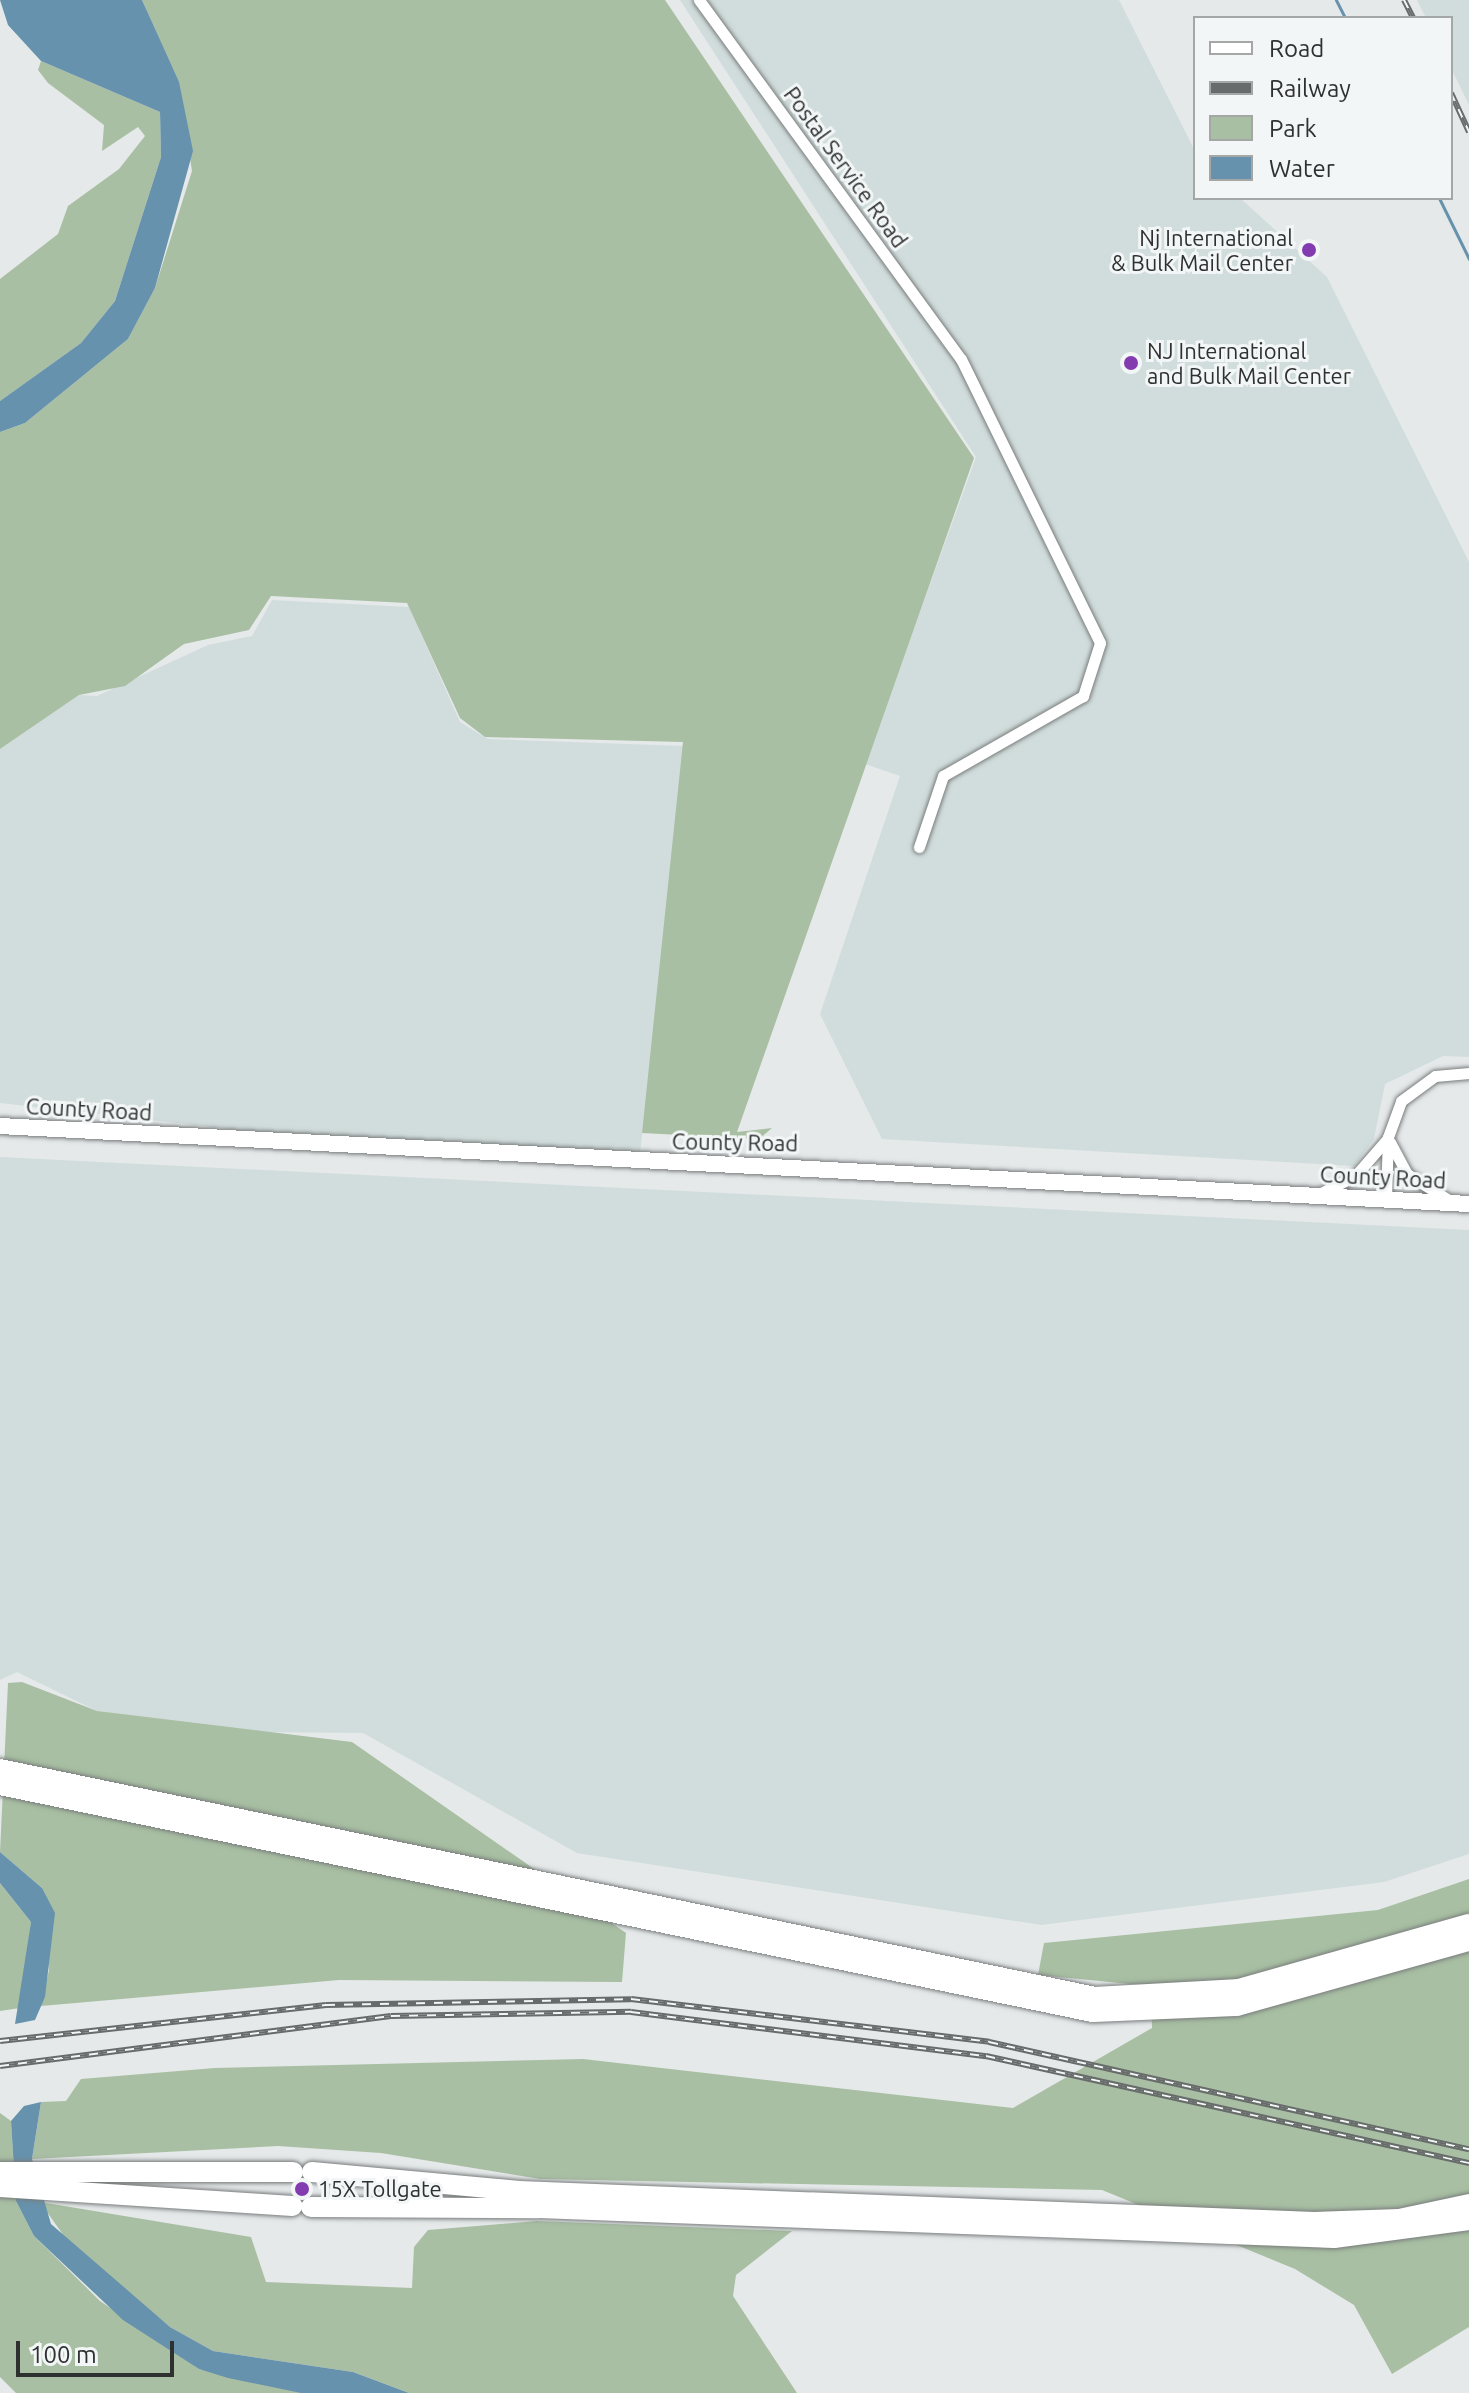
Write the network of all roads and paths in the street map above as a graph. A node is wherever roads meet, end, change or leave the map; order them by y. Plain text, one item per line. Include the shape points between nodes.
1 (699, 0) edge
2 (919, 847) dead end
3 (1469, 1073) edge
4 (0, 1126) edge
5 (1388, 1137) junction
6 (1315, 1196) junction
7 (1386, 1199) junction
8 (1462, 1203) edge
9 (0, 1769) edge
10 (0, 1785) edge
11 (1469, 1924) edge
12 (1469, 1941) edge
13 (1136, 2007) junction
14 (0, 2172) edge
15 (57, 2182) junction
16 (0, 2187) edge
17 (1469, 2204) edge
18 (798, 2210) junction
19 (1469, 2220) edge

1 - 2 street, Postal Service Road via 961,359 1100,643 1083,696 943,776
3 - 5 street via 1418,1085 1396,1111
4 - 6 main road, County Road
5 - 6 street via 1361,1172
5 - 7 street
5 - 8 street via 1407,1174
6 - 7 main road, County Road
7 - 8 main road, County Road
9 - 13 highway
10 - 13 highway via 1035,2003
11 - 13 highway via 1251,1987
12 - 13 highway via 1248,2003
14 - 15 highway
15 - 16 highway
15 - 18 highway via 302,2206
15 - 18 highway via 303,2172
17 - 18 highway via 1334,2222
18 - 19 highway via 1334,2238

